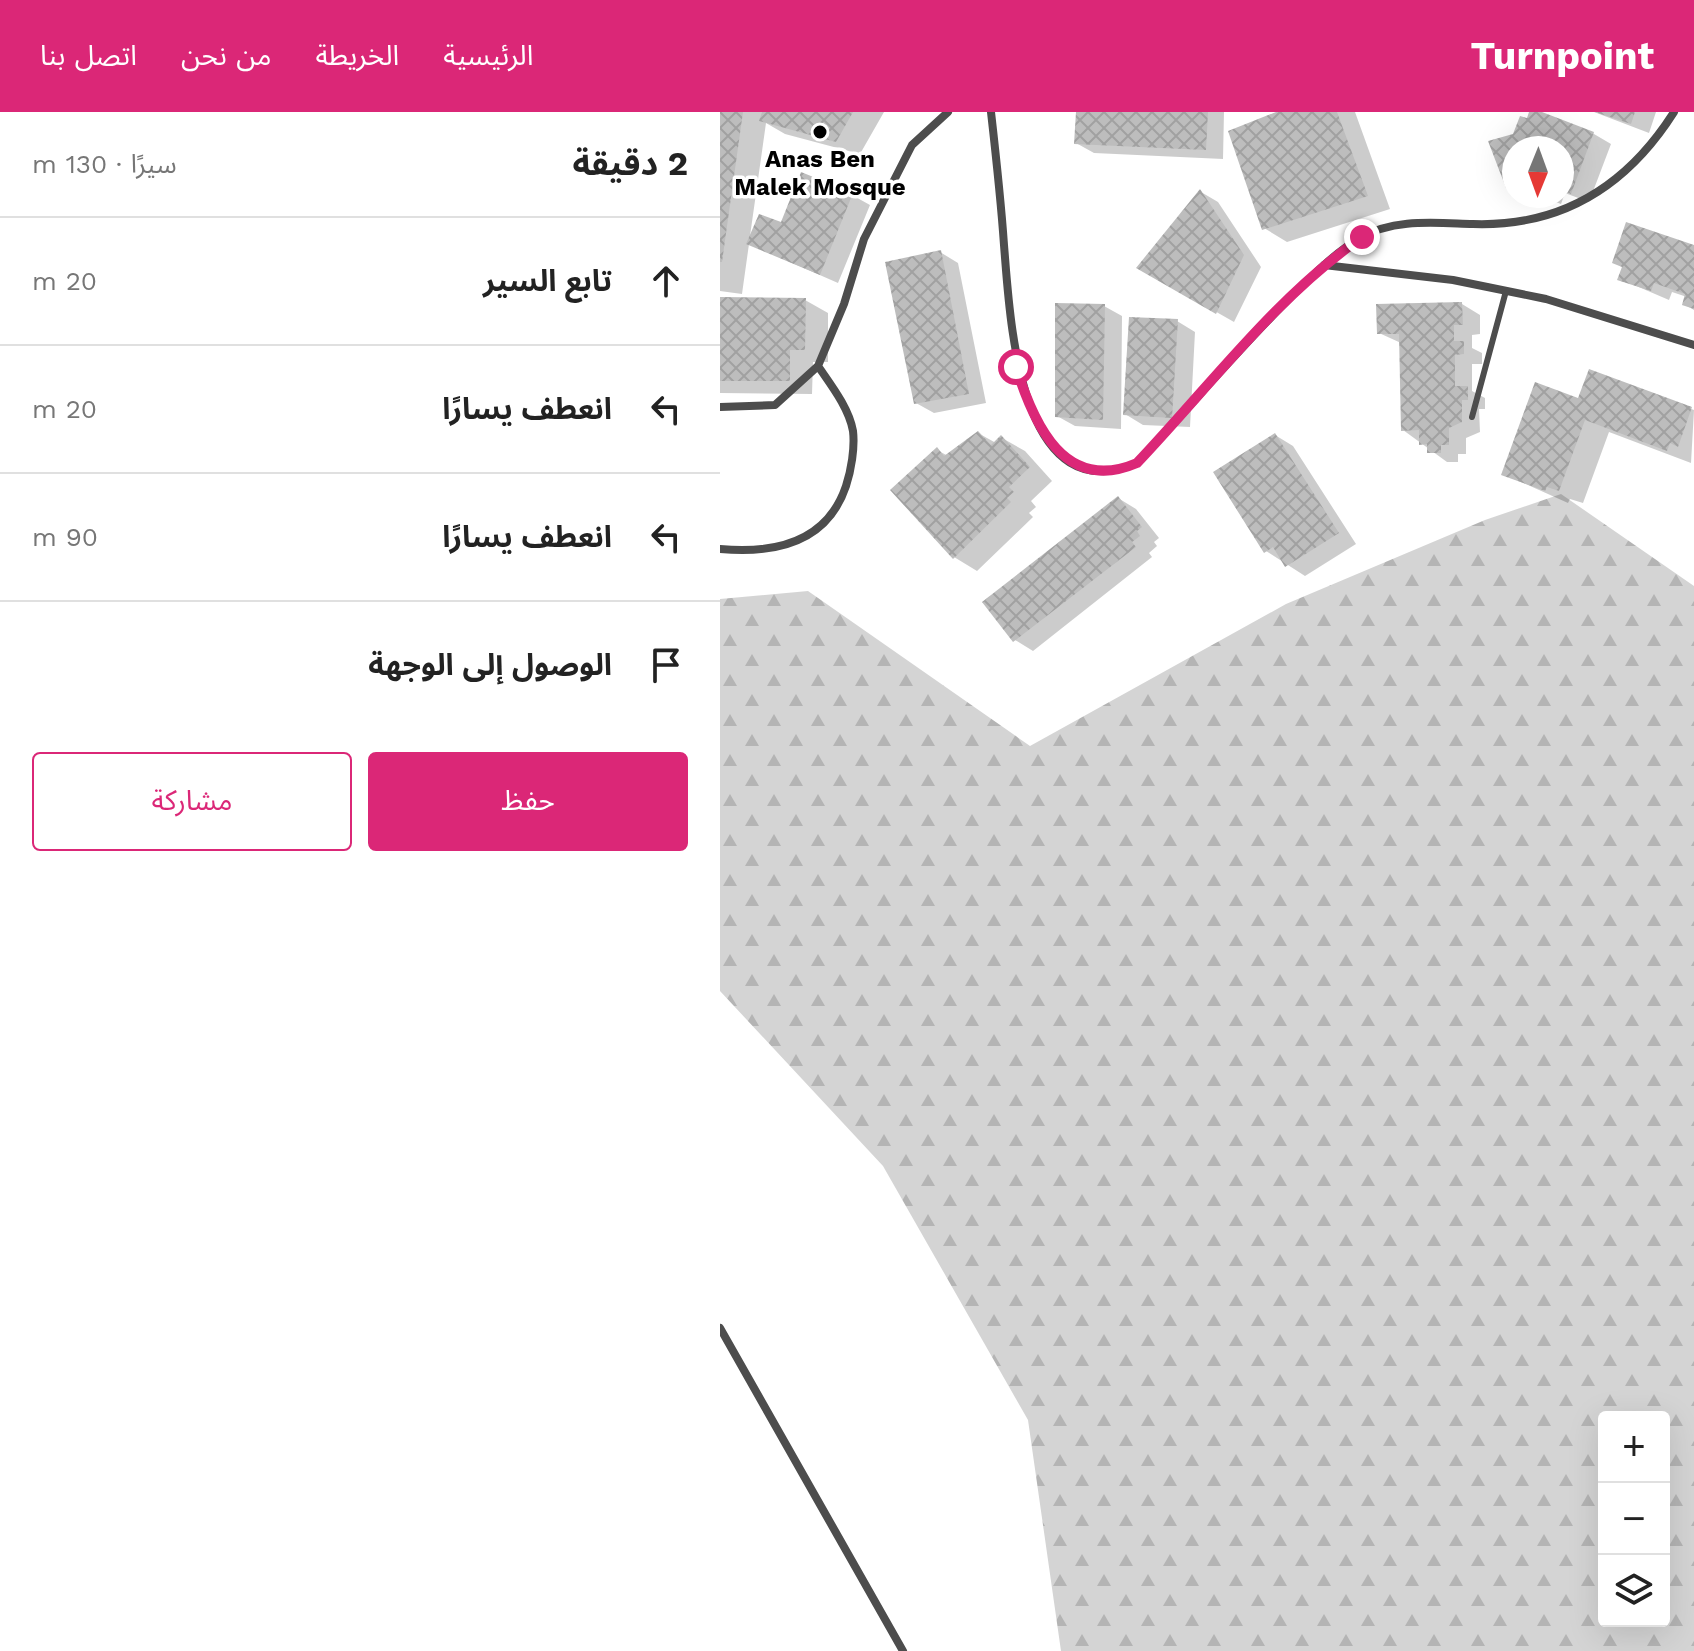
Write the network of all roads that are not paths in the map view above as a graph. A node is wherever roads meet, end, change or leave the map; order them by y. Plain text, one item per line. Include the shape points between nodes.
1 (948, 112) edge
2 (991, 112) edge
3 (1674, 112) edge
4 (1323, 264) junction
5 (1506, 291) junction
6 (1694, 345) edge
7 (818, 366) junction
8 (720, 407) edge
9 (1472, 417) dead end
10 (720, 549) edge
11 (720, 1328) edge
12 (903, 1651) edge

1 - 7 street via 912,145 864,239
2 - 4 street via 1016,367 1026,399 1057,453 1080,466 1116,472 1137,463
3 - 4 street via 1652,147 1601,193 1539,219 1408,222 1362,237
4 - 5 street
5 - 6 street
5 - 9 lane
7 - 8 street via 775,405
7 - 10 street via 853,431 850,473 839,507 819,532 783,546
11 - 12 street

